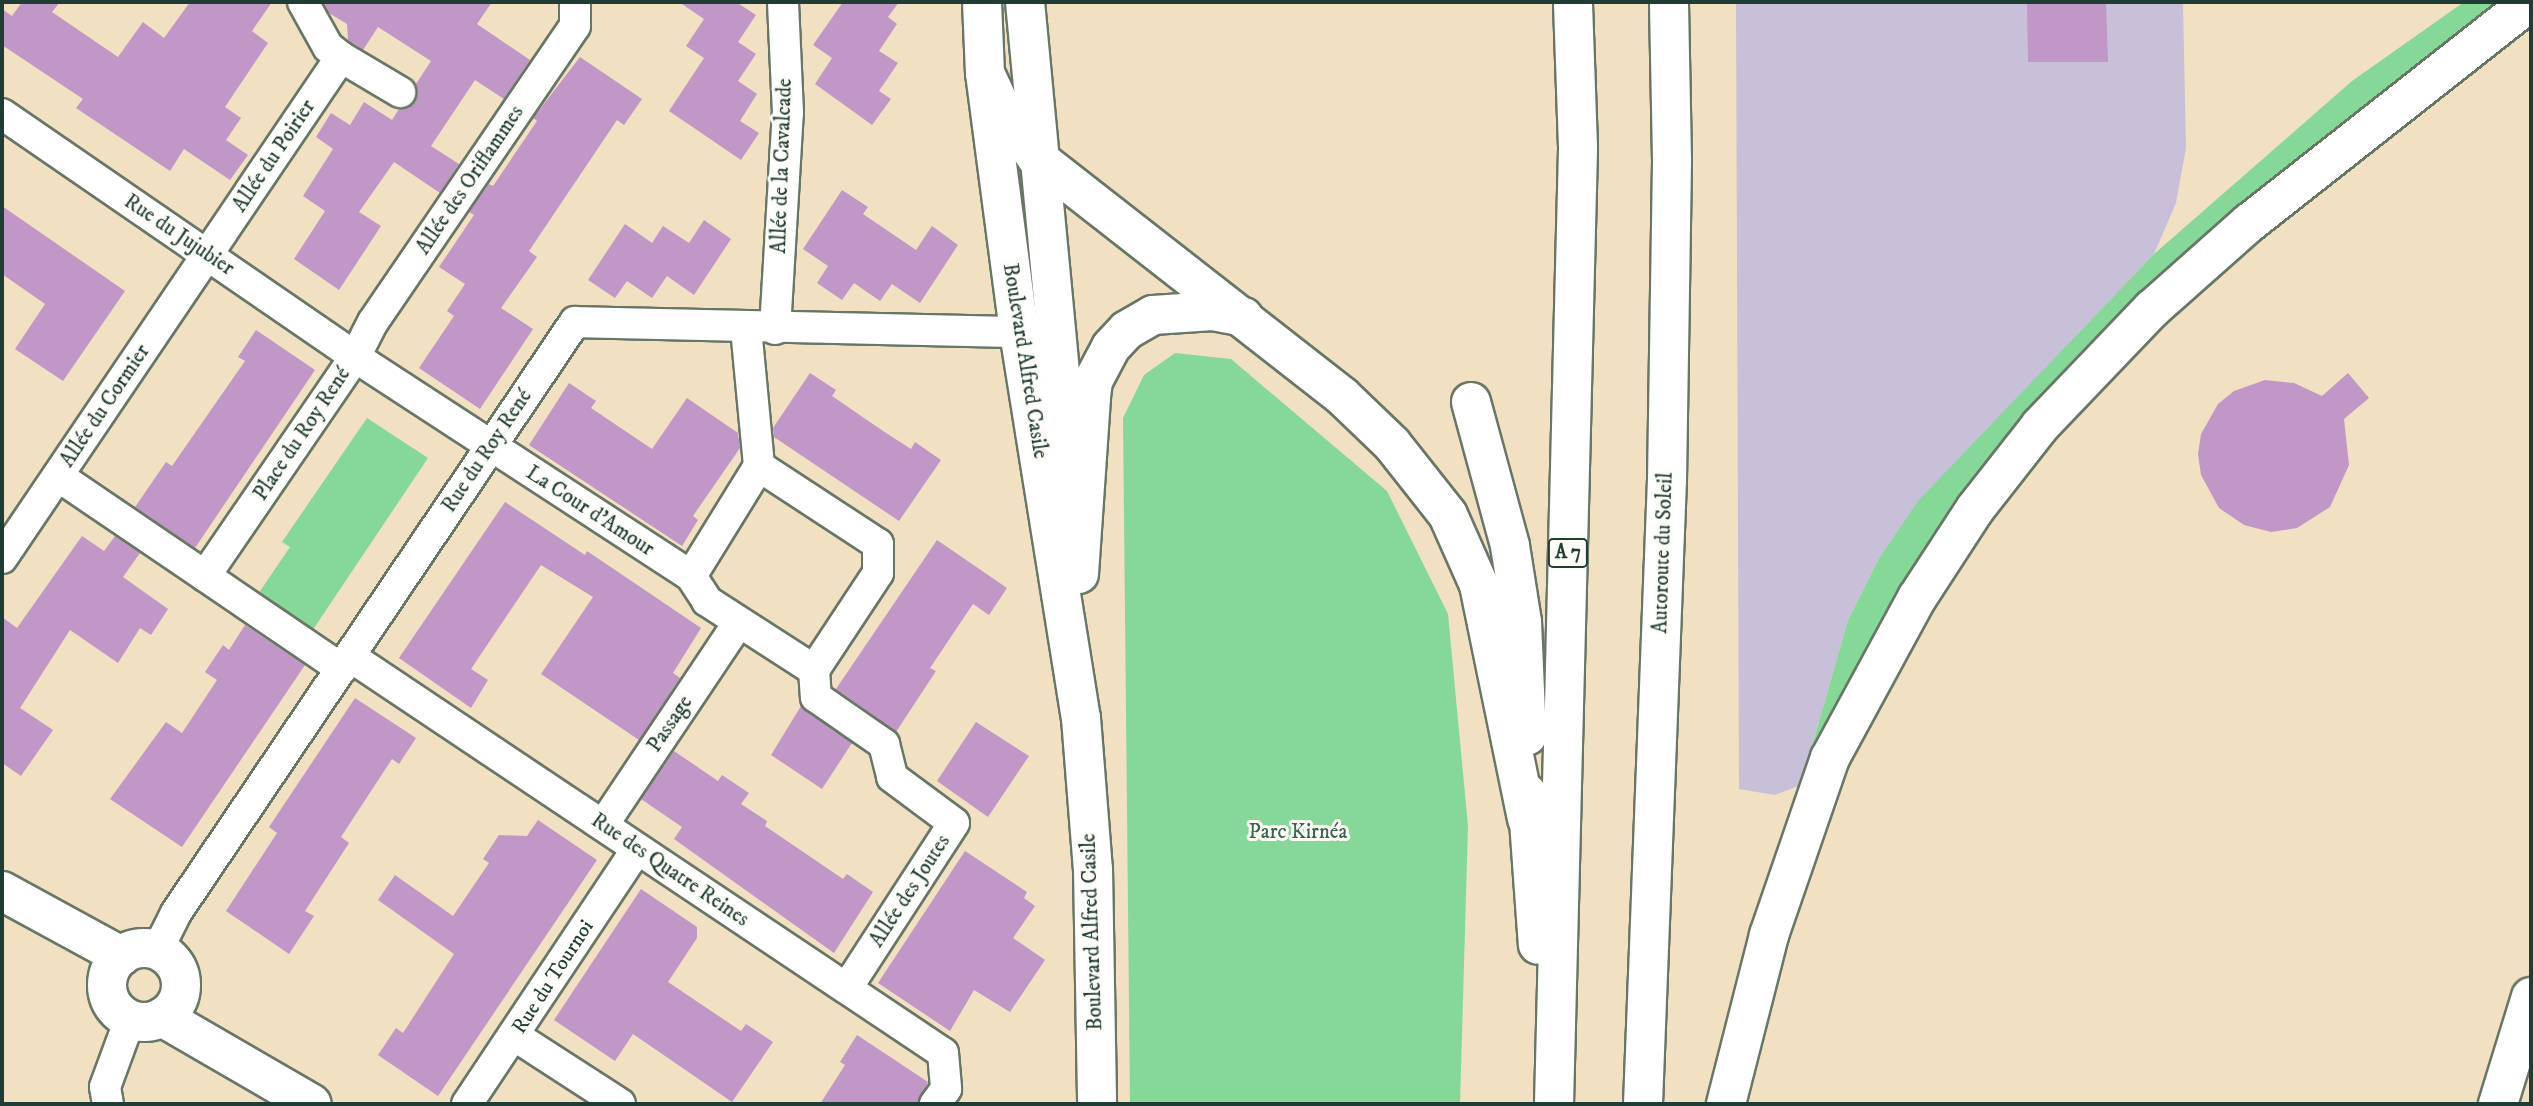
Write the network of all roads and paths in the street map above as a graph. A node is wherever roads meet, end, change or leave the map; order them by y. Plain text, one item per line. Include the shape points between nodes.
1 (303, 2) edge
2 (575, 2) edge
3 (783, 2) edge
4 (982, 2) edge
5 (1025, 2) edge
6 (1573, 2) edge
7 (1669, 2) edge
8 (2530, 2) edge
9 (341, 57) junction
10 (985, 73) junction
11 (400, 92) dead end
12 (2, 114) edge
13 (1036, 157) junction
14 (207, 254) junction
15 (1243, 317) junction
16 (761, 329) junction
17 (1018, 332) junction
18 (355, 357) junction
19 (1471, 402) dead end
20 (490, 446) junction
21 (759, 466) junction
22 (58, 476) junction
23 (2, 558) edge
24 (1079, 573) junction
25 (205, 576) junction
26 (691, 576) junction
27 (738, 623) junction
28 (346, 663) junction
29 (814, 670) junction
30 (1081, 718) junction
31 (1527, 819) junction
32 (603, 825) junction
33 (637, 849) junction
34 (2, 891) edge
35 (2, 921) edge
36 (129, 962) junction
37 (847, 988) junction
38 (2531, 997) edge
39 (157, 1009) junction
40 (515, 1036) junction
41 (298, 1094) edge
42 (108, 1104) edge
43 (467, 1104) edge
44 (620, 1104) edge
45 (935, 1104) edge
46 (1097, 1104) edge
47 (1554, 1104) edge
48 (1643, 1104) edge
49 (1726, 1104) edge
50 (2498, 1104) edge

1 - 9 street via 328,47
2 - 18 street, Allée des Oriflammes via 575,26 373,323
3 - 16 street, Allée de la Cavalcade via 788,113
4 - 10 main road, Boulevard Alfred Casile
5 - 13 main road, Boulevard Alfred Casile
6 - 47 main road, A 7 via 1578,147
7 - 48 main road, Autoroute du Soleil via 1672,160 1667,480
8 - 49 main road via 2249,223 2151,309 2049,416 1975,509 1917,598 1830,758 1769,935
9 - 11 street
9 - 14 street, Allée du Poirier
10 - 13 main road via 1002,109
10 - 17 main road, Boulevard Alfred Casile
12 - 14 street, Rue du Jujubier
13 - 15 main road
13 - 24 main road, Boulevard Alfred Casile
14 - 18 street, Rue du Jujubier
14 - 22 street, Allée du Cormier
15 - 24 main road via 1213,311 1153,315 1127,330 1111,347 1093,381
15 - 31 main road via 1342,396 1392,444 1448,516 1479,585
16 - 17 street, Rue du Roy René
16 - 20 street, Rue du Roy René via 575,322
16 - 21 street, Allée de la Cavalcade
17 - 30 main road, Boulevard Alfred Casile
18 - 20 street, Place du Roy René
18 - 25 street, Place du Roy René
19 - 31 main road via 1510,546 1522,622
20 - 26 street, La Cour d'Amour
20 - 28 street, Rue du Roy René
21 - 26 street
21 - 29 street via 878,544 878,573
22 - 23 street, Allée du Cormier
22 - 25 street
24 - 30 main road, Boulevard Alfred Casile via 1084,647
25 - 28 street
26 - 27 street, La Cour d'Amour via 707,601
27 - 29 street, La Cour d'Amour
27 - 32 street, Passage
28 - 32 street, Rue des Quatre Reines
28 - 36 street, Rue du Roy René via 176,913
29 - 37 street, Allée des Joutes via 816,697 884,744 892,777 954,823
30 - 46 main road, Boulevard Alfred Casile via 1093,869
31 - 47 main road
32 - 33 street, Rue des Quatre Reines
33 - 37 street, Rue des Quatre Reines
33 - 40 street, Rue du Tournoi
34 - 36 main road
35 - 36 main road
36 - 39 main road via 111,1003
36 - 39 main road via 176,967
37 - 45 street, Rue des Quatre Reines via 943,1053 946,1089
38 - 50 main road
39 - 41 main road
39 - 42 street via 105,1087
40 - 43 street, Rue du Tournoi
40 - 44 street

